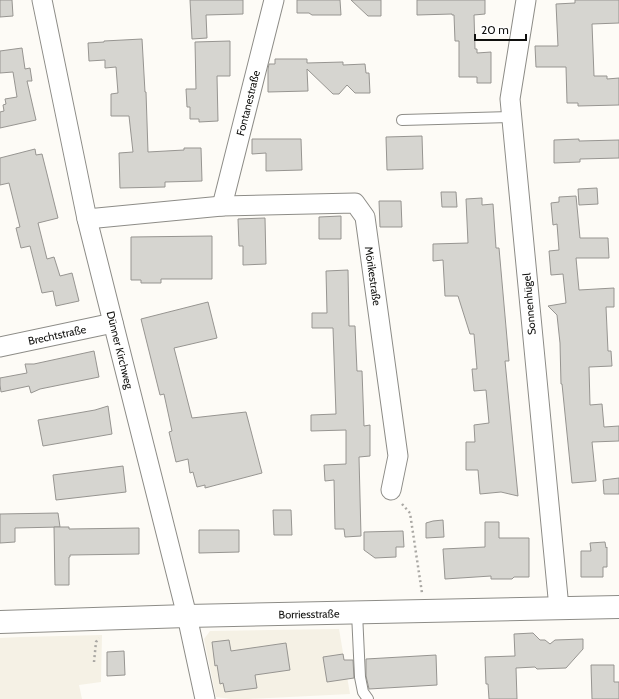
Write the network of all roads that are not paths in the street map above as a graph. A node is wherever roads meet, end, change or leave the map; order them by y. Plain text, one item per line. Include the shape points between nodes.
1 (42, 0) edge
2 (274, 0) edge
3 (526, 0) edge
4 (512, 117) junction
5 (402, 120) dead end
6 (222, 206) junction
7 (87, 219) junction
8 (113, 323) junction
9 (0, 347) edge
10 (391, 490) road end
11 (619, 607) edge
12 (559, 608) junction
13 (358, 613) junction
14 (187, 616) junction
15 (0, 622) edge
16 (205, 699) edge
17 (368, 699) edge

1 - 7 street, Dünner Kirchweg
2 - 6 street, Fontanestraße
3 - 4 street, Sonnenhügel via 510,99
4 - 5 lane
4 - 12 street, Sonnenhügel
6 - 7 street, Mörikestraße
6 - 10 street, Mörikestraße via 355,203 365,218 398,456
7 - 8 street, Dünner Kirchweg
8 - 9 street, Brechtstraße
8 - 14 street, Dünner Kirchweg
11 - 12 main road, Borriesstraße
12 - 13 main road, Borriesstraße
13 - 14 main road, Borriesstraße
13 - 17 lane via 360,677 363,692
14 - 15 main road, Borriesstraße
14 - 16 street, Dünner Kirchweg

